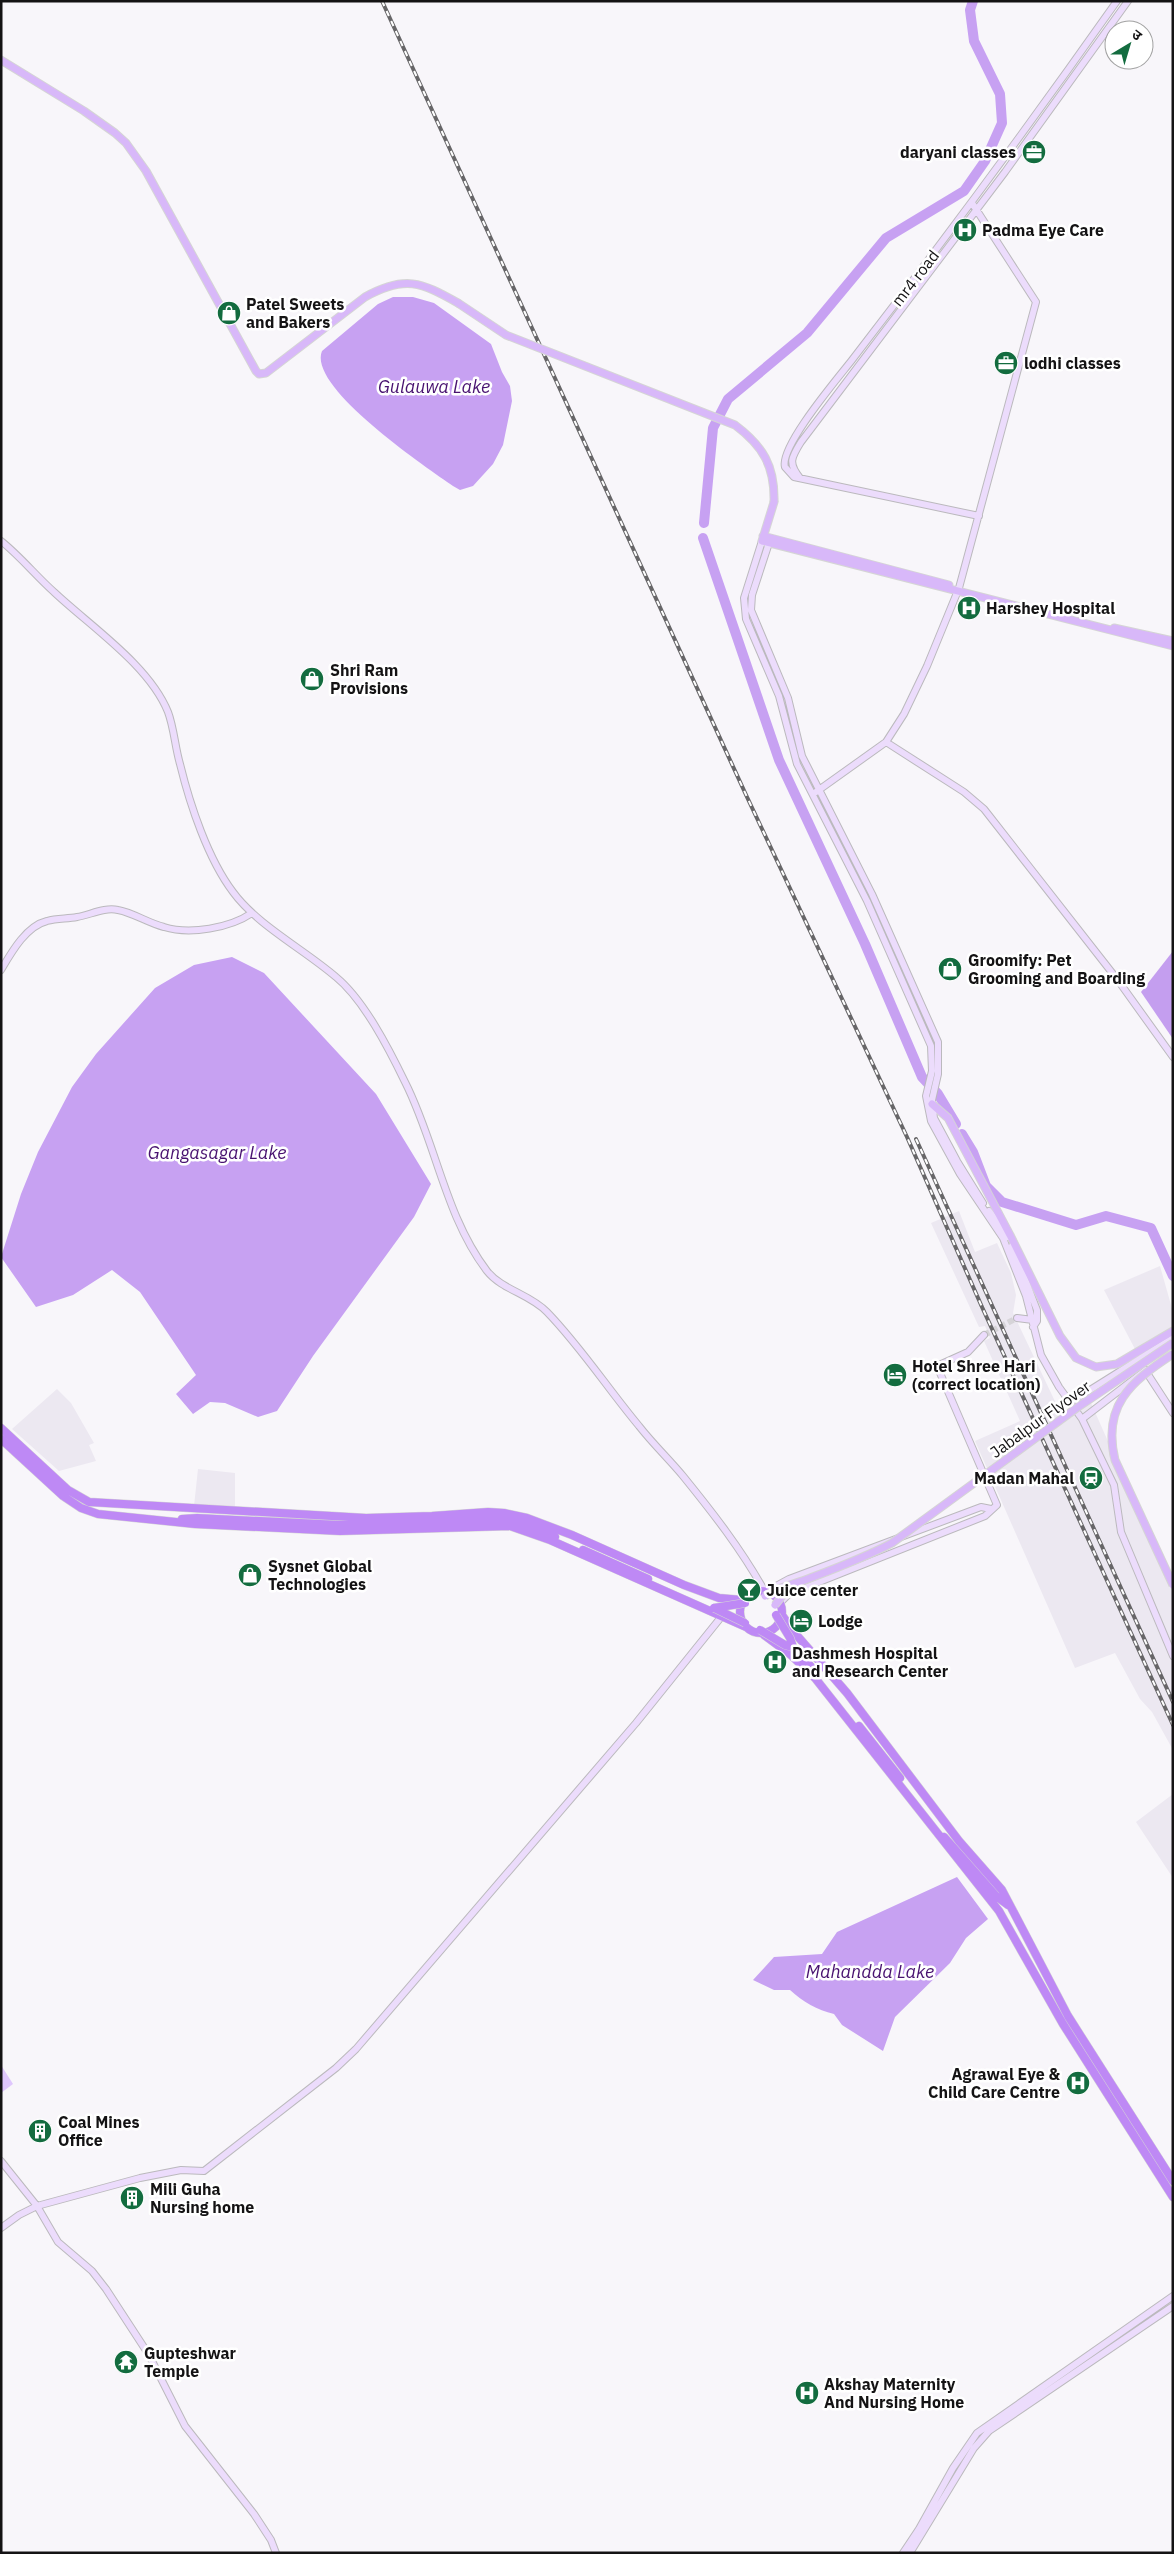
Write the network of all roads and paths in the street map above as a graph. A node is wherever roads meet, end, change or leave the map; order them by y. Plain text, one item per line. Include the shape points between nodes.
1 (1117, 1) edge
2 (1128, 1) edge
3 (1, 60) edge
4 (974, 206) junction
5 (978, 516) junction
6 (766, 540) junction
7 (1, 541) edge
8 (958, 590) junction
9 (1173, 641) edge
10 (1173, 646) edge
11 (886, 742) junction
12 (815, 793) junction
13 (252, 913) junction
14 (1, 970) edge
15 (1173, 1057) edge
16 (930, 1100) junction
17 (1017, 1318) tunnel mouth
18 (1033, 1323) junction
19 (1173, 1331) edge
20 (984, 1335) tunnel mouth
21 (1173, 1338) edge
22 (1173, 1343) edge
23 (1173, 1354) edge
24 (1137, 1358) junction
25 (1144, 1370) junction
26 (1071, 1402) junction
27 (1173, 1413) edge
28 (1082, 1418) junction
29 (1, 1428) edge
30 (1, 1439) edge
31 (168, 1506) junction
32 (991, 1509) junction
33 (197, 1518) junction
34 (166, 1521) junction
35 (791, 1585) junction
36 (1173, 1585) edge
37 (766, 1592) junction
38 (744, 1602) junction
39 (778, 1604) junction
40 (714, 1608) junction
41 (779, 1615) junction
42 (722, 1616) junction
43 (746, 1625) junction
44 (761, 1631) junction
45 (793, 1648) junction
46 (1173, 1656) edge
47 (996, 1896) junction
48 (1010, 1906) junction
49 (998, 1911) junction
50 (1, 2160) edge
51 (1173, 2181) edge
52 (1173, 2197) edge
53 (37, 2206) junction
54 (1, 2228) edge
55 (1173, 2296) edge
56 (1173, 2306) edge
57 (276, 2553) edge
58 (903, 2553) edge
59 (910, 2553) edge

1 - 4 street, mr4 road
2 - 4 street, mr4 road via 1011,164
3 - 6 main road, bridge via 84,111 126,143 146,171 259,374 266,373 380,289 408,282 430,287 506,336 735,425 757,442 772,472 774,502
4 - 5 street via 1036,302
4 - 5 street, mr4 road via 816,407 786,452 785,467 789,474 800,479
5 - 8 street
6 - 8 main road
6 - 12 street via 743,608 779,696 798,764
7 - 13 street via 57,596 126,654 150,685 167,711 182,774 208,852 232,890
8 - 9 main road
8 - 10 main road
8 - 11 street via 904,714
11 - 12 street
11 - 15 street via 964,792 984,809 1117,979
12 - 16 street via 872,894 938,1042
13 - 14 street via 233,922 178,930 111,909 75,918 49,920 27,934
13 - 37 street via 338,978 361,1004 406,1083 452,1203 488,1272 540,1304 569,1336 742,1551
16 - 18 street via 938,1125 957,1161 1012,1246 1037,1310
16 - 19 main road via 944,1112 1060,1336 1076,1358 1096,1367 1117,1364
17 - 18 street
18 - 26 street via 1046,1366
20 - 32 street via 968,1352 937,1366 998,1503
21 - 24 street
22 - 35 main road, Jabalpur Flyover, bridge via 1078,1407 892,1543
23 - 25 street
23 - 36 main road, bridge via 1126,1391 1114,1414 1111,1442 1115,1460
24 - 25 street
24 - 26 street
25 - 27 street
25 - 28 street
26 - 28 street
28 - 46 street via 1114,1485 1121,1532
29 - 31 highway via 82,1499 101,1504
30 - 34 highway via 63,1496 81,1508 98,1514
31 - 33 highway
31 - 38 highway via 366,1518 504,1513 563,1532 701,1592
32 - 37 street via 981,1507 880,1544 789,1579
32 - 39 street via 985,1516 789,1594
33 - 34 highway
33 - 40 highway via 340,1525 516,1521
34 - 42 highway via 360,1531 510,1526 550,1540
35 - 37 main road, Jabalpur Flyover, bridge
35 - 39 main road, bridge
37 - 38 highway
37 - 39 highway, bridge
38 - 40 highway, bridge
38 - 43 highway via 742,1613
39 - 41 highway, bridge
40 - 43 highway, bridge
41 - 44 highway
41 - 45 highway, bridge
41 - 48 highway via 841,1687 1002,1890
42 - 43 highway
42 - 53 street via 636,1723 356,2049 336,2068 204,2171 181,2170 140,2178
43 - 44 highway
44 - 45 highway, bridge
44 - 49 highway via 815,1678
45 - 47 highway via 815,1670 940,1831
47 - 48 highway
47 - 49 highway
48 - 51 highway via 1068,2016
49 - 52 highway via 1063,2024
50 - 53 street
53 - 54 street
53 - 57 street via 58,2242 92,2271 106,2288 149,2355 185,2426 254,2514
55 - 58 street via 977,2433
56 - 59 street via 989,2432 974,2448

